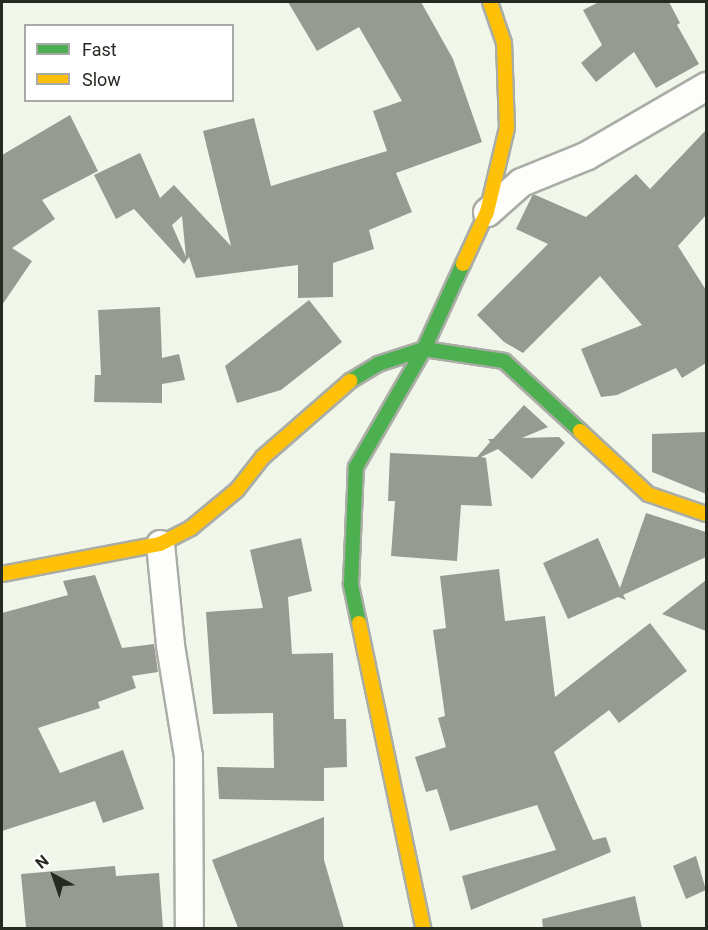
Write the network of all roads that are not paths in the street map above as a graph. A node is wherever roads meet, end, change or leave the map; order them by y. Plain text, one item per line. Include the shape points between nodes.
1 (490, 2) edge
2 (706, 86) edge
3 (487, 212) junction
4 (424, 349) junction
5 (706, 513) edge
6 (160, 544) junction
7 (2, 574) edge
8 (189, 928) edge
9 (423, 928) edge

1 - 3 street via 504,42 507,128
2 - 3 street via 587,154 521,182
3 - 4 street
4 - 5 street via 504,361 648,494
4 - 6 street via 378,364 343,385 263,457 237,490 191,528
4 - 9 street via 356,467 351,584
6 - 7 street
6 - 8 street via 188,756

